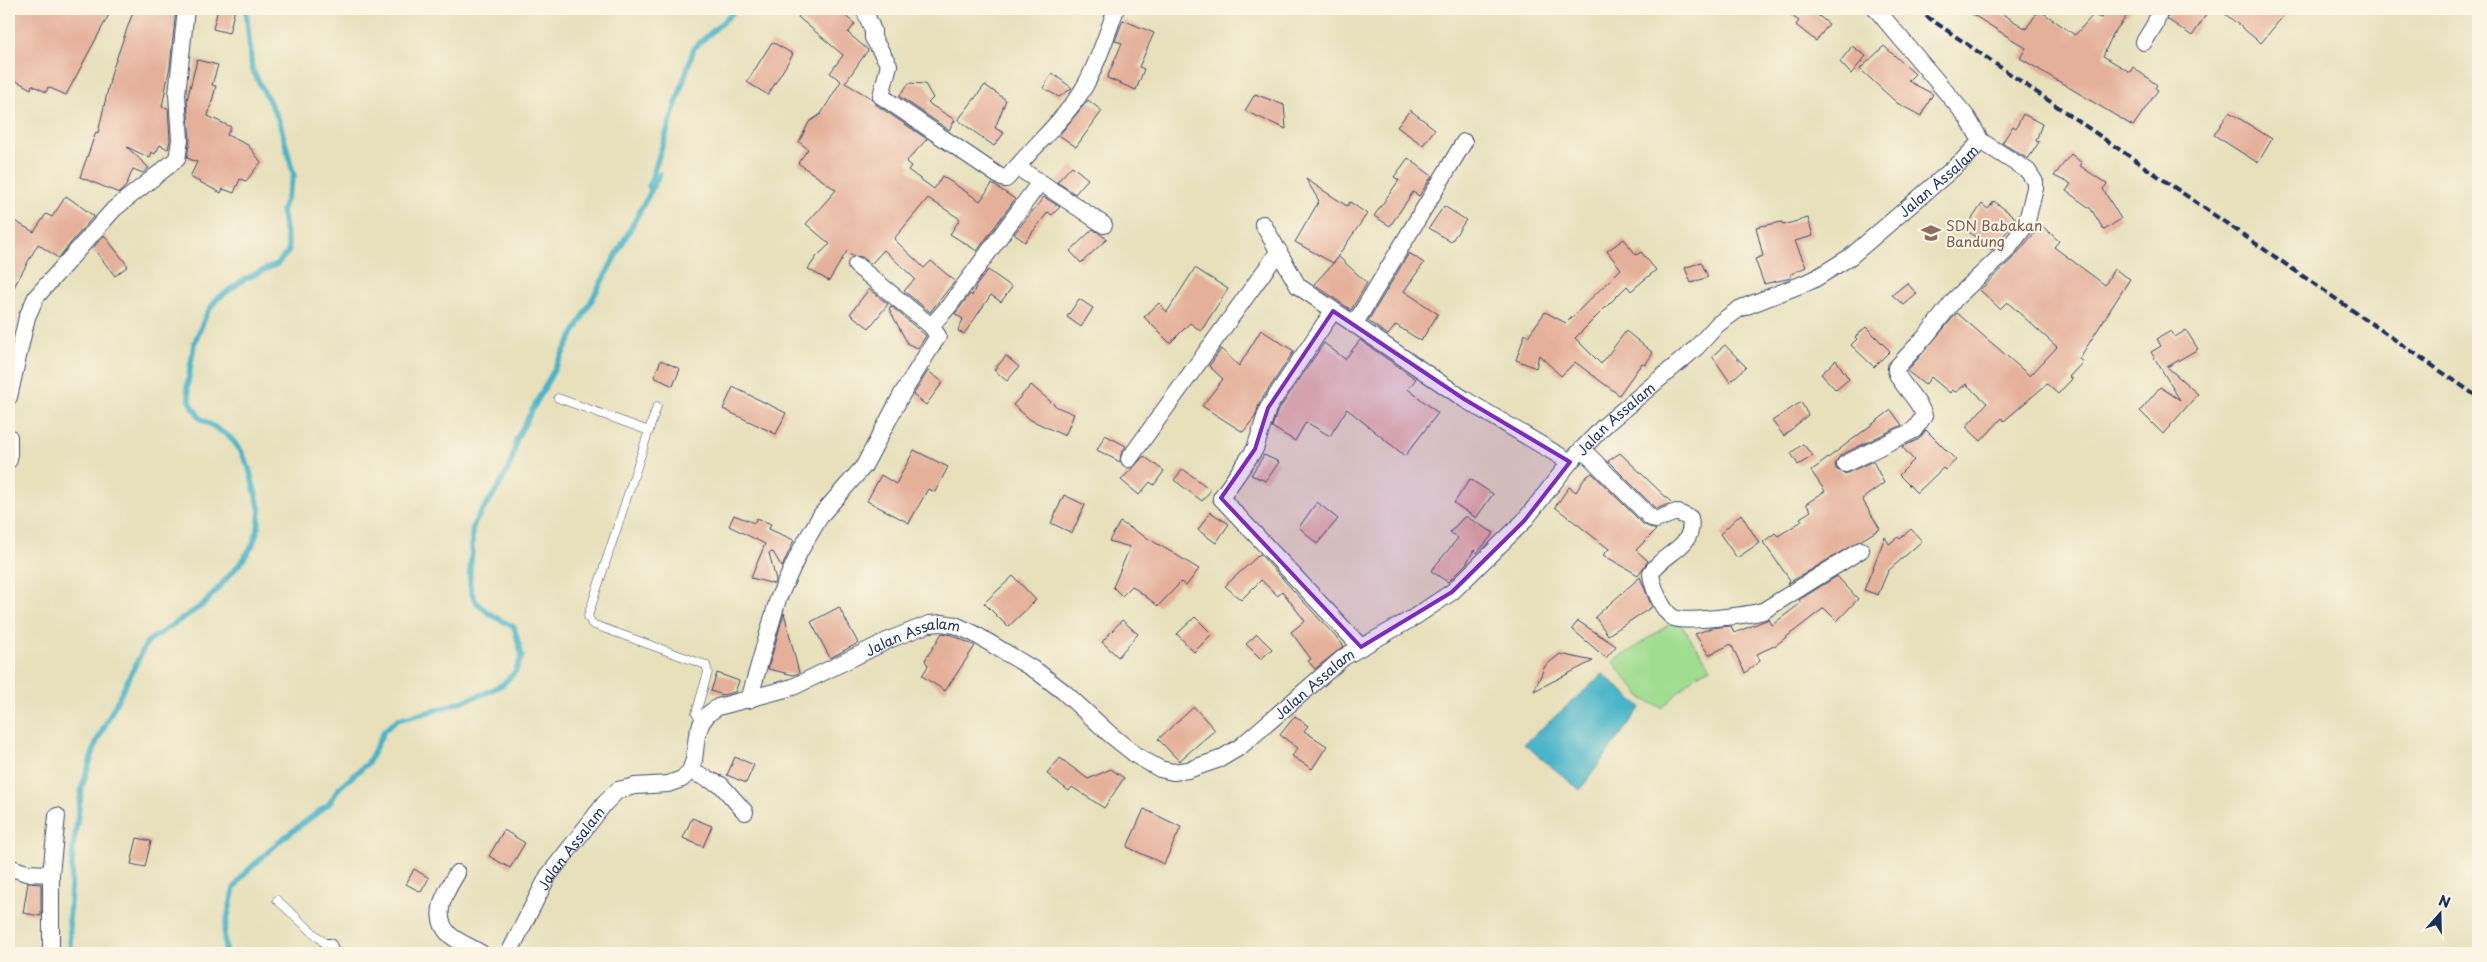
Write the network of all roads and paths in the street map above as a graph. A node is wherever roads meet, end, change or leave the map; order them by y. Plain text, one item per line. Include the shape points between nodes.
1 (186, 9) edge
2 (864, 9) edge
3 (1116, 9) edge
4 (1876, 9) edge
5 (2160, 9) edge
6 (2144, 42) dead end
7 (1981, 141) junction
8 (1464, 142) dead end
9 (1017, 166) junction
10 (1040, 182) junction
11 (1263, 224) dead end
12 (1104, 225) dead end
13 (1279, 251) junction
14 (856, 264) dead end
15 (1333, 311) junction
16 (1354, 325) junction
17 (931, 326) junction
18 (9, 397) edge
19 (558, 398) dead end
20 (657, 406) dead end
21 (649, 431) junction
22 (9, 437) edge
23 (1582, 449) junction
24 (9, 460) edge
25 (1128, 460) dead end
26 (1570, 462) junction
27 (1845, 464) dead end
28 (1861, 550) dead end
29 (1361, 647) junction
30 (749, 700) junction
31 (702, 722) junction
32 (690, 771) junction
33 (745, 812) dead end
34 (56, 816) dead end
35 (9, 867) edge
36 (457, 873) dead end
37 (50, 874) junction
38 (277, 900) dead end
39 (330, 950) edge
40 (51, 953) edge
41 (481, 953) edge
42 (509, 953) edge

1 - 18 street via 177,94 180,140 176,159 114,209 36,298 28,317
2 - 9 street via 873,38 889,65 880,96 1002,178 1006,179
3 - 9 street via 1085,85 1075,101
4 - 7 street, Jalan Assalam via 1967,117
5 - 6 street
7 - 23 street, Jalan Assalam via 1850,257 1813,280 1739,309 1718,324 1696,348 1604,426
7 - 27 street via 2028,171 2035,182 2026,225 2007,250 1955,299 1896,368 1897,376 1921,406 1924,416 1921,423 1914,430
8 - 16 street
9 - 10 street
10 - 12 street
10 - 17 street
11 - 13 street
13 - 15 street via 1298,286
13 - 25 street
14 - 17 street
15 - 16 street
15 - 29 street via 1268,408 1254,449 1221,498
16 - 26 street via 1464,399
17 - 30 street via 938,336 902,394 864,466 821,515 788,574 767,631
19 - 21 lane
20 - 21 lane
21 - 31 lane via 588,616 592,624 706,665 708,672 696,713
22 - 24 street
23 - 26 street, Jalan Assalam
23 - 28 street via 1650,517 1656,520 1676,512 1690,518 1688,538 1651,573 1666,612 1678,619 1749,615 1763,611
26 - 29 street, Jalan Assalam via 1524,521 1452,592
29 - 30 street, Jalan Assalam via 1322,675 1240,747 1205,764 1173,772 1160,769 1137,756 1038,672 955,625 929,624 918,628 793,687
30 - 31 street, Jalan Assalam via 718,707
31 - 32 street
32 - 33 street via 720,785
32 - 42 street, Jalan Assalam via 682,780 668,784 618,790 605,803 553,868
34 - 37 street
35 - 37 street via 26,873
36 - 41 street via 444,895 441,917 450,935
37 - 40 street
38 - 39 lane

